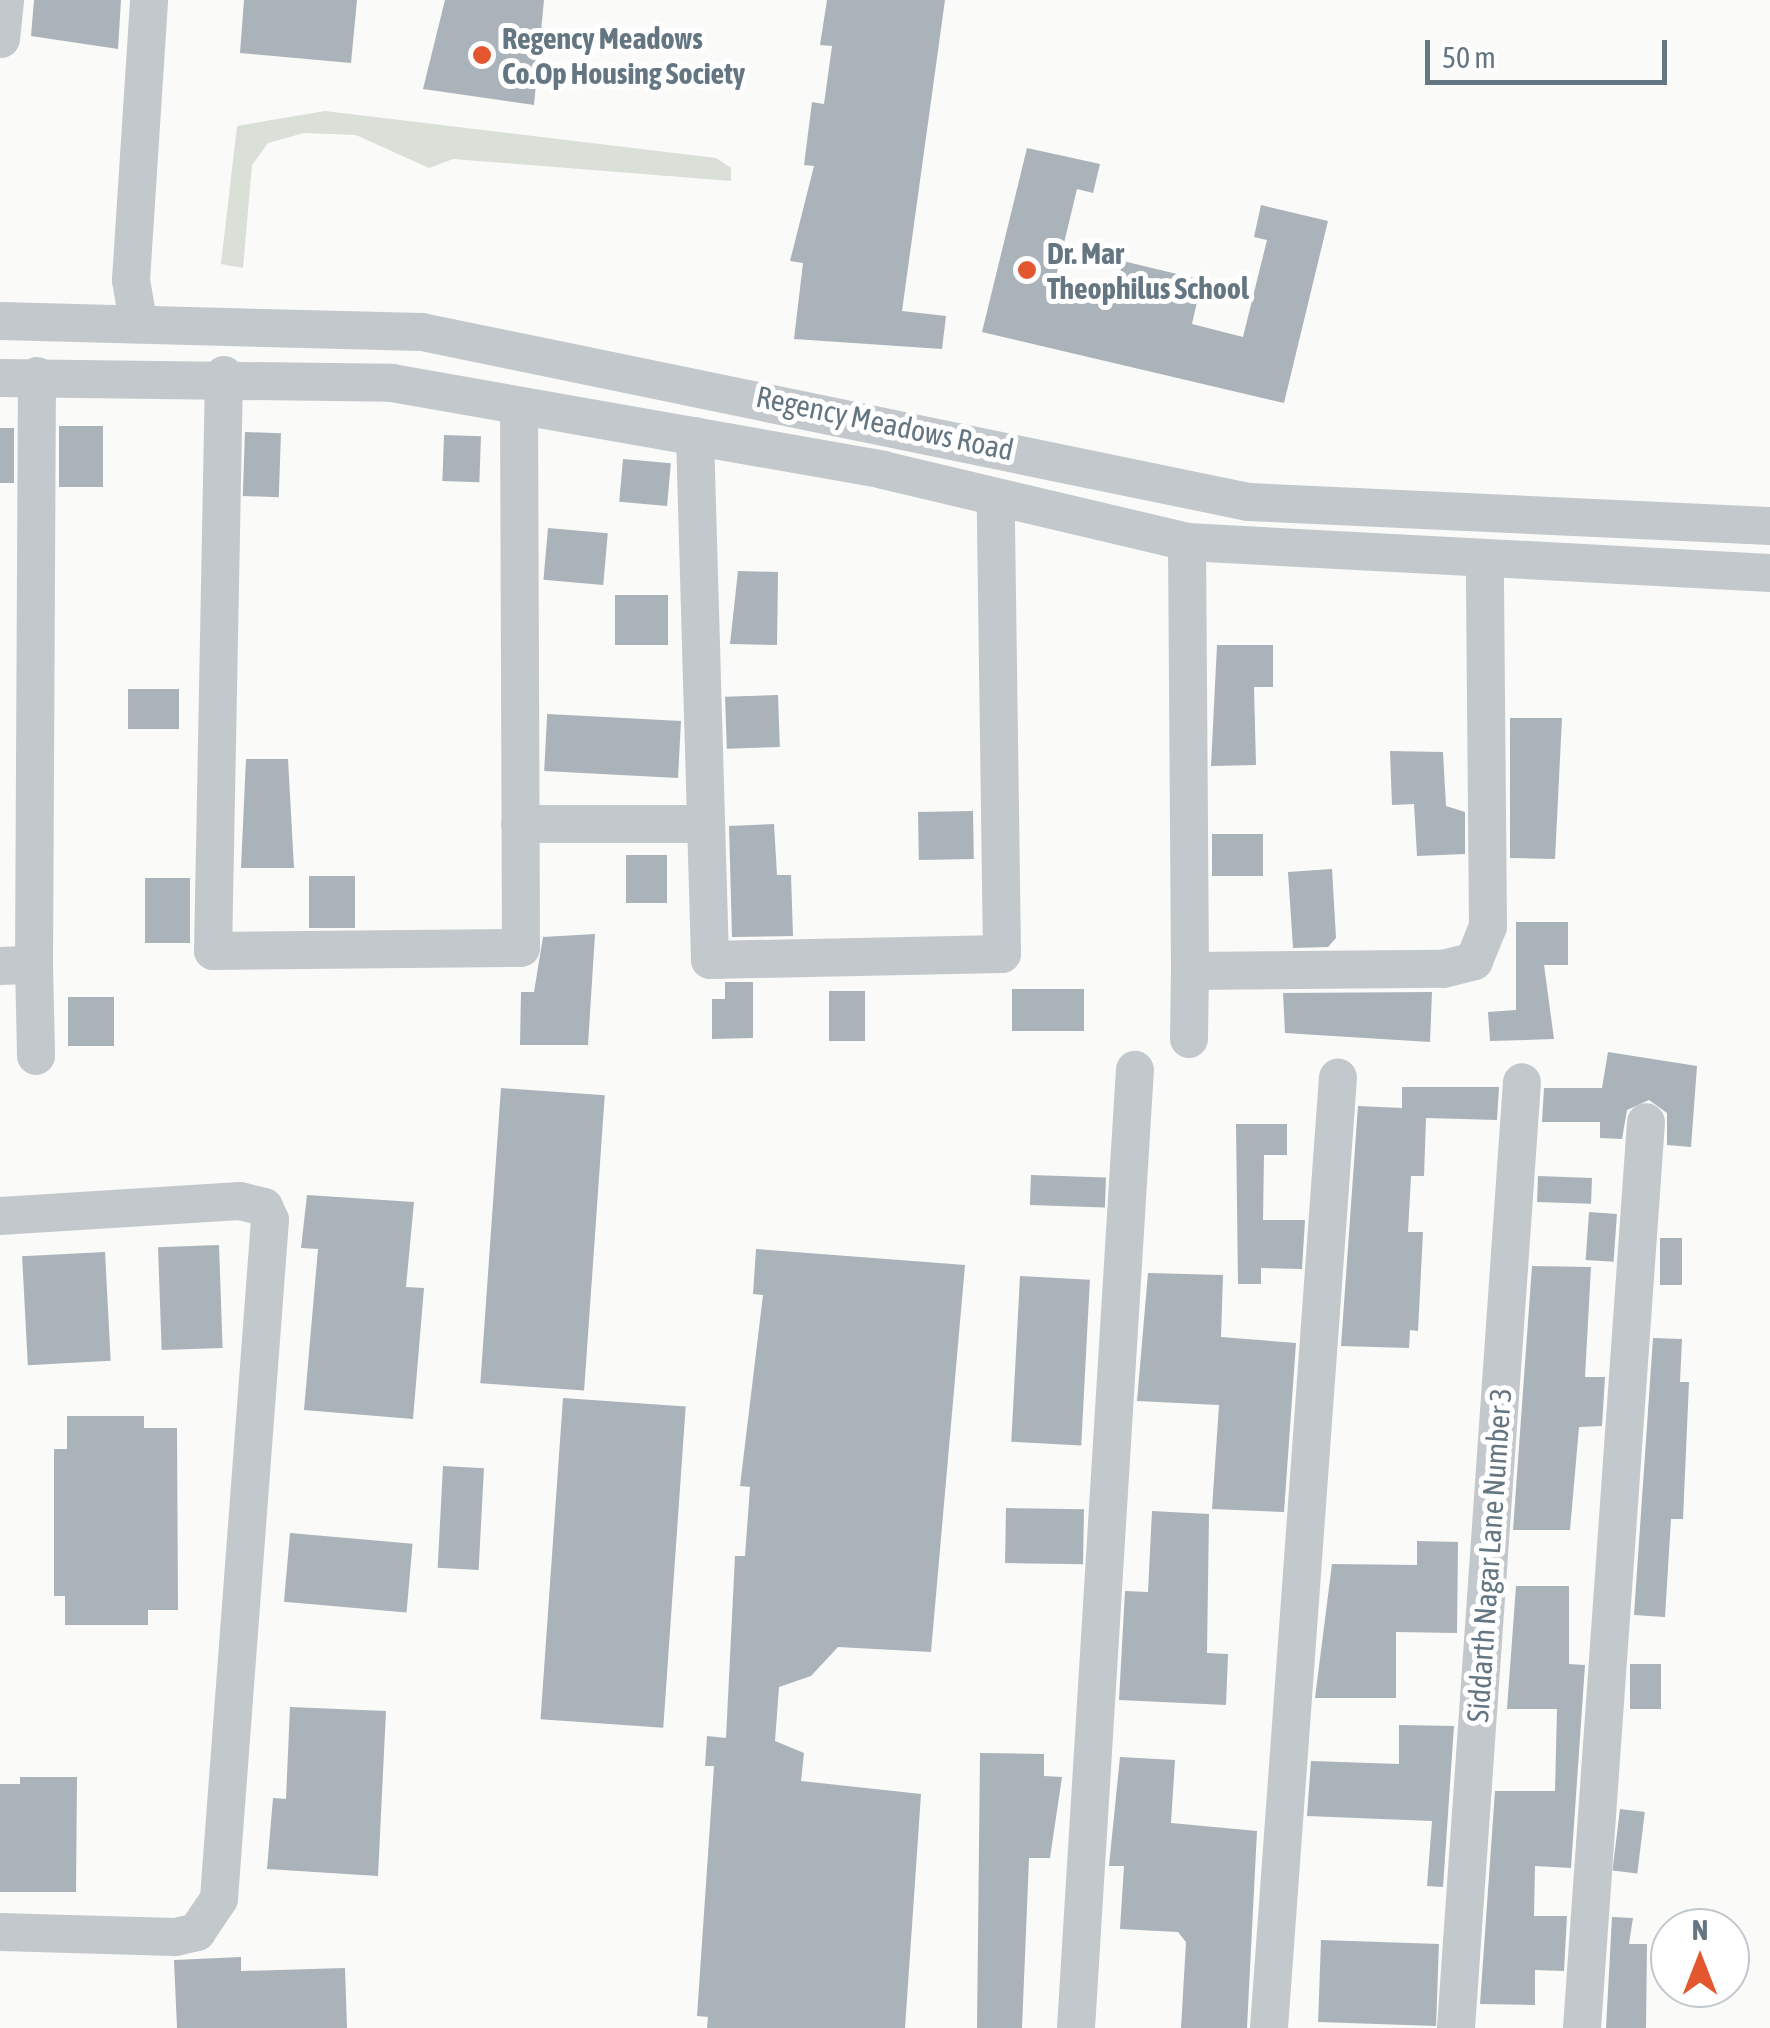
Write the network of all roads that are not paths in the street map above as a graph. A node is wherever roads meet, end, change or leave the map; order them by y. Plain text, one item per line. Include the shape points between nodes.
1 (5, 0) edge
2 (149, 0) edge
3 (0, 40) edge
4 (0, 71) edge
5 (0, 321) edge
6 (138, 321) junction
7 (224, 375) junction
8 (19, 377) edge
9 (519, 406) junction
10 (695, 436) junction
11 (996, 501) junction
12 (1770, 526) edge
13 (1187, 542) junction
14 (1485, 564) junction
15 (1770, 573) edge
16 (520, 824) junction
17 (706, 824) junction
18 (17, 965) edge
19 (1190, 971) junction
20 (1189, 1039) dead end
21 (36, 1056) dead end
22 (1135, 1070) dead end
23 (1338, 1078) dead end
24 (1522, 1082) dead end
25 (1646, 1122) dead end
26 (0, 1216) edge
27 (0, 1932) edge
28 (1076, 2028) edge
29 (1269, 2028) edge
30 (1456, 2028) edge
31 (1582, 2028) edge

1 - 3 street
2 - 6 street via 131,280
3 - 4 street
5 - 6 street, Regency Meadows Road
6 - 12 street, Regency Meadows Road via 422,332 1248,502
7 - 8 street
7 - 9 street via 392,384
7 - 16 street via 213,951 520,948
8 - 18 street
9 - 10 street
9 - 16 street
10 - 11 street
10 - 17 street
11 - 13 street
11 - 17 street via 1002,954 710,960
13 - 14 street
13 - 19 street
14 - 15 street
14 - 19 street via 1488,927 1474,961 1443,970
16 - 17 street
18 - 21 street
19 - 20 street
22 - 28 street
23 - 29 street
24 - 30 street, Siddarth Nagar Lane Number 3
25 - 31 street
26 - 27 street via 240,1201 264,1207 270,1220 219,1899 197,1932 175,1937

